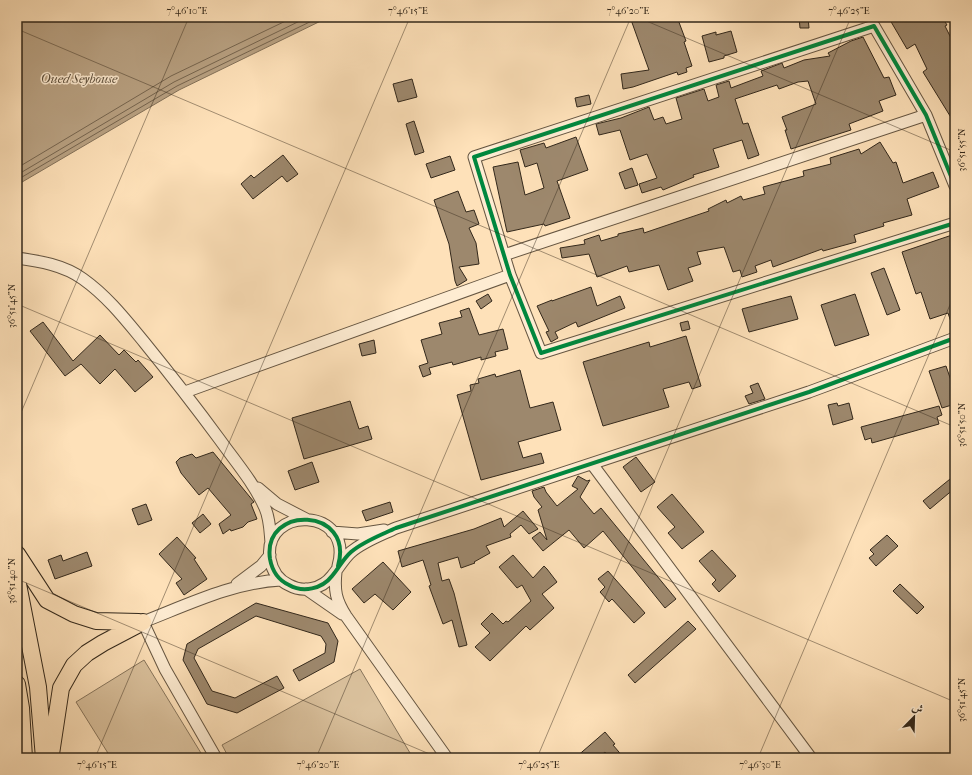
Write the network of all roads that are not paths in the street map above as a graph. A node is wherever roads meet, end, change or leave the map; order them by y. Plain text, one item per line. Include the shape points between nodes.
1 (926, 115) junction
2 (955, 186) edge
3 (955, 222) edge
4 (504, 255) junction
5 (17, 258) edge
6 (510, 275) junction
7 (955, 338) edge
8 (185, 392) junction
9 (592, 464) junction
10 (247, 477) junction
11 (306, 519) junction
12 (396, 528) junction
13 (332, 532) junction
14 (271, 544) junction
15 (17, 554) edge
16 (270, 555) junction
17 (337, 569) junction
18 (17, 579) edge
19 (281, 580) junction
20 (306, 589) junction
21 (226, 591) junction
22 (346, 616) junction
23 (143, 622) junction
24 (17, 684) edge
25 (808, 757) edge
26 (24, 758) edge
27 (44, 758) edge
28 (51, 758) edge
29 (216, 758) edge
30 (447, 758) edge

1 - 2 street
1 - 4 street
1 - 4 street via 874,26 474,157
3 - 6 street via 542,353
4 - 6 street
5 - 8 street via 54,265 81,278 96,289
6 - 8 street
7 - 9 street via 809,392
8 - 10 street
9 - 12 street
9 - 25 street
10 - 11 street via 268,498
10 - 14 street via 268,516
11 - 13 street via 318,521
11 - 14 street via 295,520 285,525 276,533
12 - 13 street via 358,534
12 - 17 street via 351,552
13 - 17 street via 340,548
14 - 16 street
15 - 23 highway via 47,600 74,614 96,621
16 - 19 street via 272,566
16 - 21 street via 252,574
17 - 20 street via 323,584
17 - 22 street via 336,596
18 - 27 highway via 38,687
19 - 20 street via 293,587
19 - 21 street via 255,583
20 - 22 street
21 - 23 street
22 - 30 street
23 - 28 highway via 103,643 74,665 61,688
23 - 29 street via 165,669
24 - 26 highway

